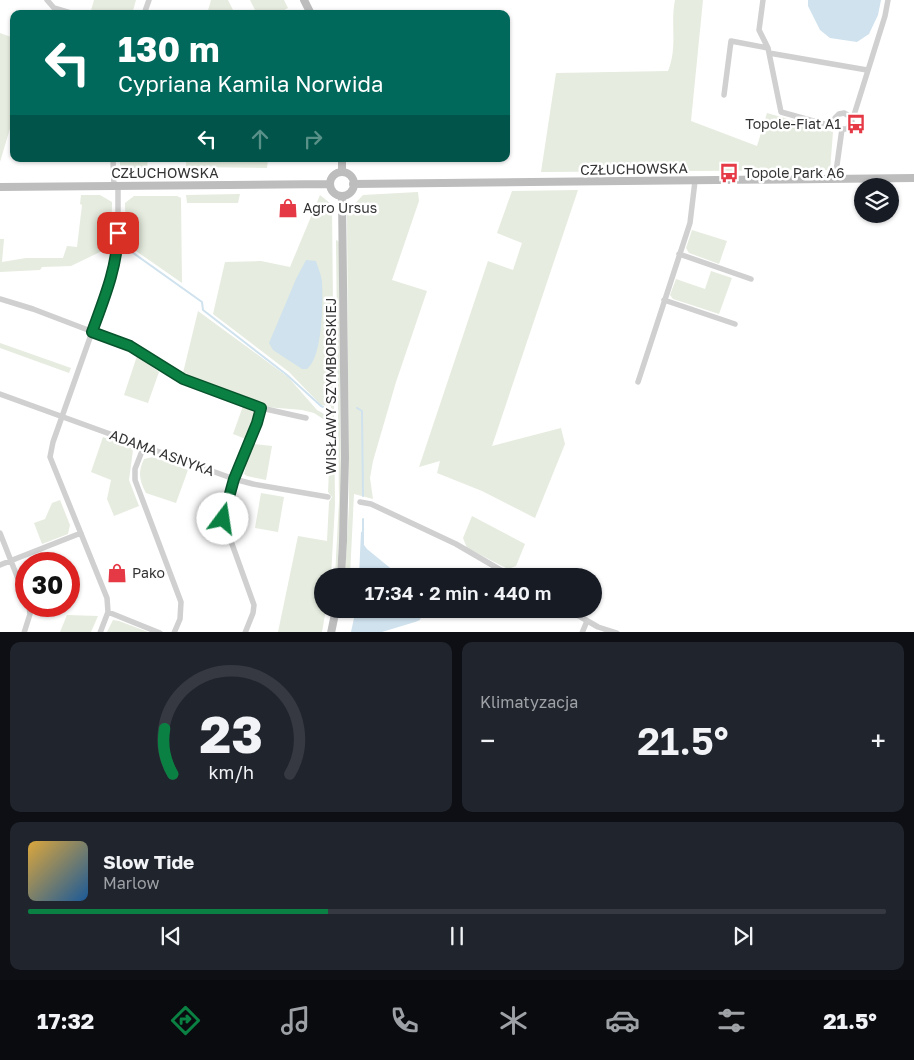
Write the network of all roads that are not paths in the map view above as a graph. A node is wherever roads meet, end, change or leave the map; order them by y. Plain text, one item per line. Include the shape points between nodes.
1 (47, 0) edge
2 (763, 0) edge
3 (888, 0) edge
4 (61, 10) edge
5 (769, 51) junction
6 (867, 70) junction
7 (724, 94) dead end
8 (851, 117) junction
9 (840, 128) junction
10 (113, 162) edge
11 (342, 162) edge
12 (342, 172) junction
13 (835, 178) junction
14 (914, 178) edge
15 (695, 181) junction
16 (330, 184) junction
17 (353, 184) junction
18 (116, 186) junction
19 (0, 187) edge
20 (342, 196) junction
21 (679, 254) junction
22 (751, 279) dead end
23 (0, 300) edge
24 (664, 300) junction
25 (735, 324) dead end
26 (92, 332) junction
27 (638, 382) dead end
28 (0, 394) edge
29 (261, 408) junction
30 (62, 416) junction
31 (306, 418) dead end
32 (144, 446) junction
33 (234, 479) junction
34 (328, 497) dead end
35 (360, 502) dead end
36 (0, 533) edge
37 (82, 533) junction
38 (11, 561) junction
39 (0, 565) edge
40 (341, 568) edge
41 (497, 568) edge
42 (15, 571) edge
43 (108, 612) junction
44 (29, 617) edge
45 (334, 618) edge
46 (583, 618) edge
47 (587, 620) junction
48 (24, 632) edge
49 (100, 632) edge
50 (160, 632) edge
51 (174, 632) edge
52 (246, 632) edge
53 (331, 632) edge
54 (582, 632) edge
55 (617, 632) edge

1 - 4 street
2 - 5 street via 759,30
3 - 6 street
5 - 6 street
5 - 7 street via 731,41
5 - 9 street via 781,112
6 - 8 street
8 - 9 street via 850,127
8 - 9 street via 844,112 839,114 835,121
9 - 13 street
10 - 18 street
11 - 12 main road
12 - 16 main road via 334,176
12 - 17 main road via 350,176
13 - 14 main road, CZŁUCHOWSKA
13 - 15 main road, CZŁUCHOWSKA
15 - 17 main road, CZŁUCHOWSKA
15 - 21 street via 690,224
16 - 18 main road, CZŁUCHOWSKA
16 - 20 main road via 334,193
17 - 20 main road via 349,193
18 - 19 main road, CZŁUCHOWSKA
18 - 26 street via 118,250
20 - 40 main road, WISŁAWY SZYMBORSKIEJ via 345,458
21 - 22 street
21 - 24 street
23 - 26 street
24 - 25 street
24 - 27 street
26 - 29 street via 130,346 183,379
26 - 30 street
28 - 30 street, ADAMA ASNYKA
29 - 31 street
29 - 33 street
30 - 32 street, ADAMA ASNYKA
30 - 37 street via 50,457
32 - 33 street, ADAMA ASNYKA
32 - 51 street via 135,469 135,480 182,602
33 - 34 street, ADAMA ASNYKA
33 - 52 street via 223,519 254,605
35 - 41 street via 371,504 456,544
36 - 38 street
37 - 38 street
37 - 43 street via 104,590
38 - 39 street
38 - 42 street
43 - 49 street
43 - 50 street
44 - 48 street
45 - 53 main road
46 - 47 street
47 - 54 street
47 - 55 street

